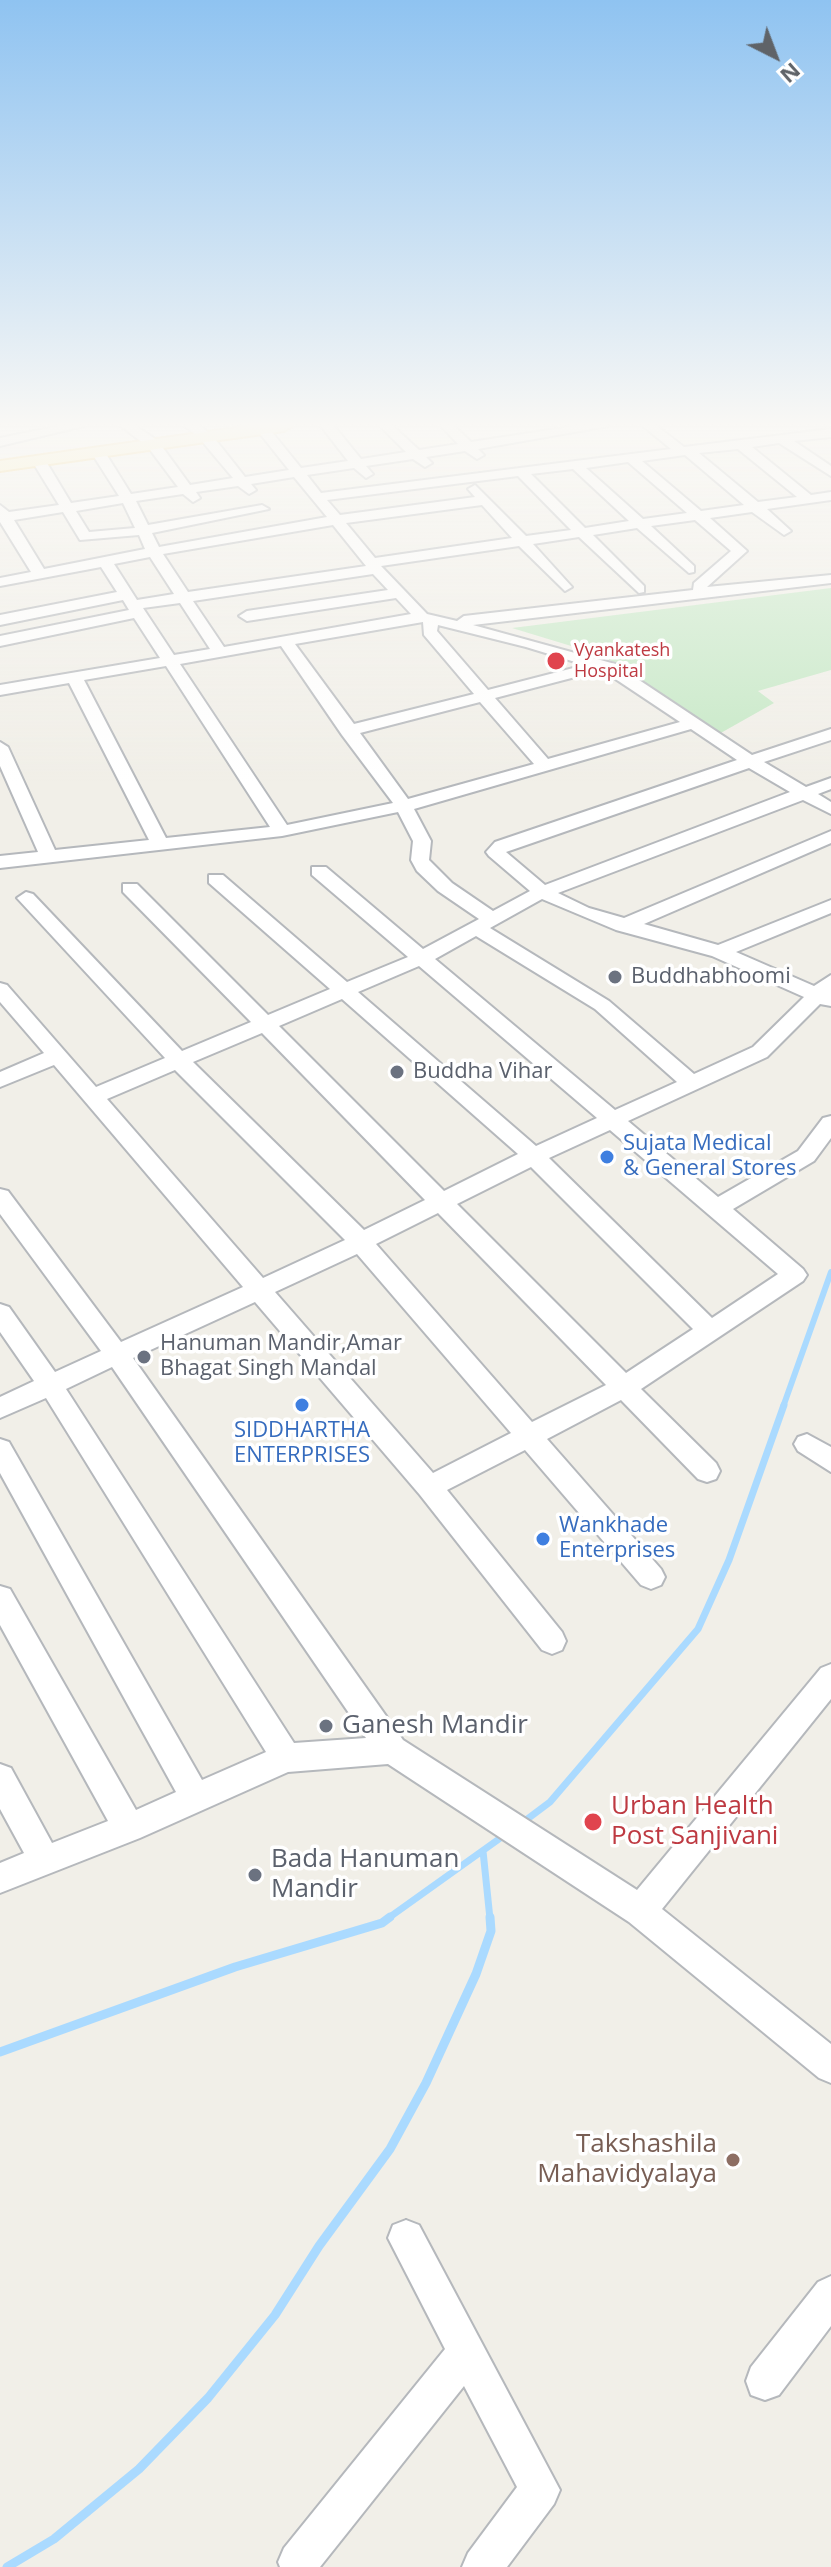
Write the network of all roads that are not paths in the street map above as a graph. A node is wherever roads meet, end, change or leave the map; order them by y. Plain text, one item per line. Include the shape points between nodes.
1 (21, 546) edge
2 (151, 546) edge
3 (185, 546) edge
4 (358, 546) edge
5 (487, 546) edge
6 (526, 546) edge
7 (594, 546) edge
8 (664, 546) edge
9 (731, 546) edge
10 (154, 552) junction
11 (105, 562) junction
12 (374, 566) junction
13 (689, 569) dead end
14 (40, 574) junction
15 (831, 579) edge
16 (0, 582) edge
17 (565, 587) dead end
18 (639, 589) dead end
19 (400, 593) junction
20 (702, 594) junction
21 (184, 598) junction
22 (132, 604) junction
23 (247, 616) dead end
24 (0, 620) edge
25 (431, 621) junction
26 (0, 641) edge
27 (285, 641) junction
28 (219, 651) junction
29 (171, 660) junction
30 (603, 665) junction
31 (74, 676) junction
32 (0, 690) edge
33 (481, 696) junction
34 (695, 723) junction
35 (348, 731) junction
36 (831, 734) edge
37 (0, 747) edge
38 (750, 761) junction
39 (544, 765) junction
40 (831, 783) edge
41 (806, 794) junction
42 (404, 806) junction
43 (831, 809) edge
44 (282, 831) junction
45 (831, 836) edge
46 (161, 846) junction
47 (49, 857) junction
48 (0, 862) edge
49 (319, 871) dead end
50 (216, 879) dead end
51 (130, 888) dead end
52 (542, 892) junction
53 (26, 898) dead end
54 (831, 906) edge
55 (484, 924) junction
56 (623, 926) junction
57 (719, 952) junction
58 (422, 958) junction
59 (0, 989) edge
60 (345, 992) junction
61 (827, 992) edge
62 (264, 1024) junction
63 (58, 1055) junction
64 (178, 1060) junction
65 (0, 1080) edge
66 (694, 1085) junction
67 (94, 1096) junction
68 (614, 1119) junction
69 (831, 1123) edge
70 (534, 1156) junction
71 (0, 1197) edge
72 (443, 1201) junction
73 (717, 1208) junction
74 (361, 1242) junction
75 (260, 1288) junction
76 (0, 1313) edge
77 (710, 1331) junction
78 (116, 1353) junction
79 (50, 1384) junction
80 (626, 1386) junction
81 (0, 1408) edge
82 (531, 1435) junction
83 (807, 1444) dead end
84 (0, 1449) edge
85 (831, 1461) edge
86 (707, 1471) dead end
87 (429, 1487) junction
88 (651, 1577) dead end
89 (0, 1598) edge
90 (552, 1641) dead end
91 (831, 1677) edge
92 (392, 1750) junction
93 (286, 1758) junction
94 (0, 1778) edge
95 (196, 1799) junction
96 (129, 1828) junction
97 (45, 1862) junction
98 (0, 1878) edge
99 (640, 1911) junction
100 (831, 2066) edge
101 (406, 2238) dead end
102 (831, 2295) edge
103 (466, 2353) junction
104 (765, 2381) dead end
105 (298, 2562) dead end
106 (482, 2567) edge

1 - 14 street
2 - 10 street
3 - 10 street
4 - 12 street
5 - 12 street
6 - 17 street
7 - 18 street
8 - 13 street
9 - 20 street via 740,554 699,586
10 - 11 street
10 - 21 street
11 - 14 street
11 - 22 street
12 - 19 street
12 - 21 street
14 - 16 street
15 - 20 street
19 - 23 street
19 - 25 street
20 - 25 street
21 - 22 street
21 - 28 street
22 - 24 street
22 - 26 street
22 - 29 street
25 - 27 street
25 - 30 street
25 - 33 street via 429,632
27 - 28 street
27 - 35 street
28 - 29 street
29 - 31 street
29 - 44 street
30 - 33 street
30 - 34 street
31 - 32 street
31 - 46 street
33 - 35 street
33 - 39 street
34 - 38 street
34 - 39 street
35 - 42 street
36 - 38 street
37 - 47 street
38 - 41 street
38 - 52 street via 497,848 497,857
39 - 42 street
40 - 41 street
41 - 43 street
41 - 52 street
42 - 44 street
42 - 55 street via 424,867
44 - 46 street
45 - 56 street
46 - 47 street
47 - 48 street
49 - 58 street
50 - 60 street
51 - 62 street
52 - 55 street
52 - 56 street
53 - 64 street
54 - 57 street
55 - 58 street
55 - 66 street via 602,1005
56 - 57 street
57 - 61 street
58 - 60 street
58 - 68 street
59 - 63 street
60 - 62 street
60 - 70 street
61 - 66 street via 760,1052
62 - 64 street
62 - 72 street
63 - 65 street
63 - 67 street
64 - 67 street
64 - 74 street
66 - 68 street
67 - 75 street
68 - 70 street
68 - 73 street
69 - 73 street via 806,1156
70 - 72 street
70 - 77 street
71 - 78 street
72 - 74 street
72 - 80 street
73 - 77 street via 795,1275
74 - 75 street
74 - 82 street
75 - 78 street
75 - 87 street
76 - 79 street
77 - 80 street
78 - 79 street
78 - 92 street
79 - 81 street
79 - 93 street
80 - 82 street
80 - 86 street
82 - 87 street
82 - 88 street
83 - 85 street
84 - 95 street
87 - 90 street
89 - 96 street
91 - 99 street
92 - 93 street
92 - 99 street
93 - 95 street
94 - 97 street
95 - 96 street
96 - 97 street
97 - 98 street
99 - 100 street
101 - 103 street
102 - 104 street
103 - 105 street
103 - 106 street via 540,2490

